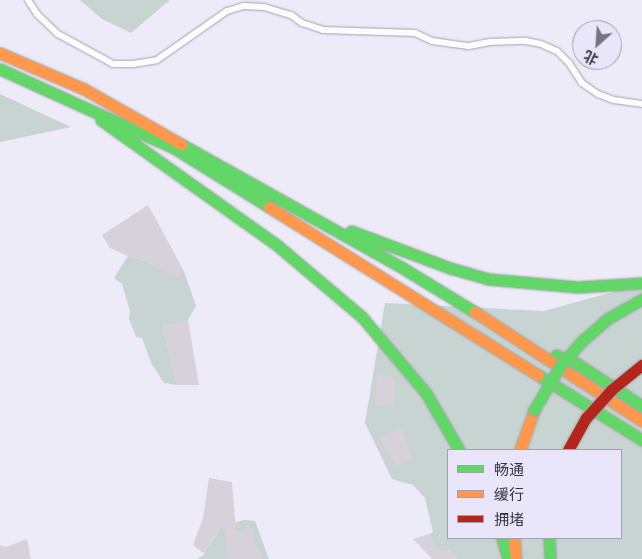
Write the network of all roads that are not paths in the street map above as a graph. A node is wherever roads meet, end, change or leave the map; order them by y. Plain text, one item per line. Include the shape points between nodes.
1 (28, 0) edge
2 (0, 52) edge
3 (0, 69) edge
4 (72, 100) junction
5 (642, 104) edge
6 (318, 219) junction
7 (642, 283) edge
8 (642, 299) edge
9 (518, 338) junction
10 (642, 365) edge
11 (642, 406) edge
12 (642, 421) edge
13 (642, 440) edge
14 (457, 449) edge
15 (520, 449) edge
16 (569, 449) edge
17 (502, 539) edge
18 (514, 539) edge
19 (549, 539) edge
20 (508, 559) edge
21 (516, 559) edge
22 (550, 559) edge

1 - 5 street via 37,14 58,34 113,64 157,60 227,11 243,6 264,7 323,30 415,33 432,41 469,46 526,40 557,51 582,83 598,94
2 - 6 highway via 84,89
3 - 4 highway
4 - 13 highway via 174,148
4 - 14 highway via 278,246 362,318 426,393
6 - 7 highway via 488,279 578,287
6 - 9 highway
8 - 15 highway, bridge via 607,319 560,366 534,410
9 - 11 highway via 576,363
9 - 12 highway
10 - 16 highway, bridge via 611,390 586,418
17 - 20 highway
18 - 21 highway
19 - 22 highway

